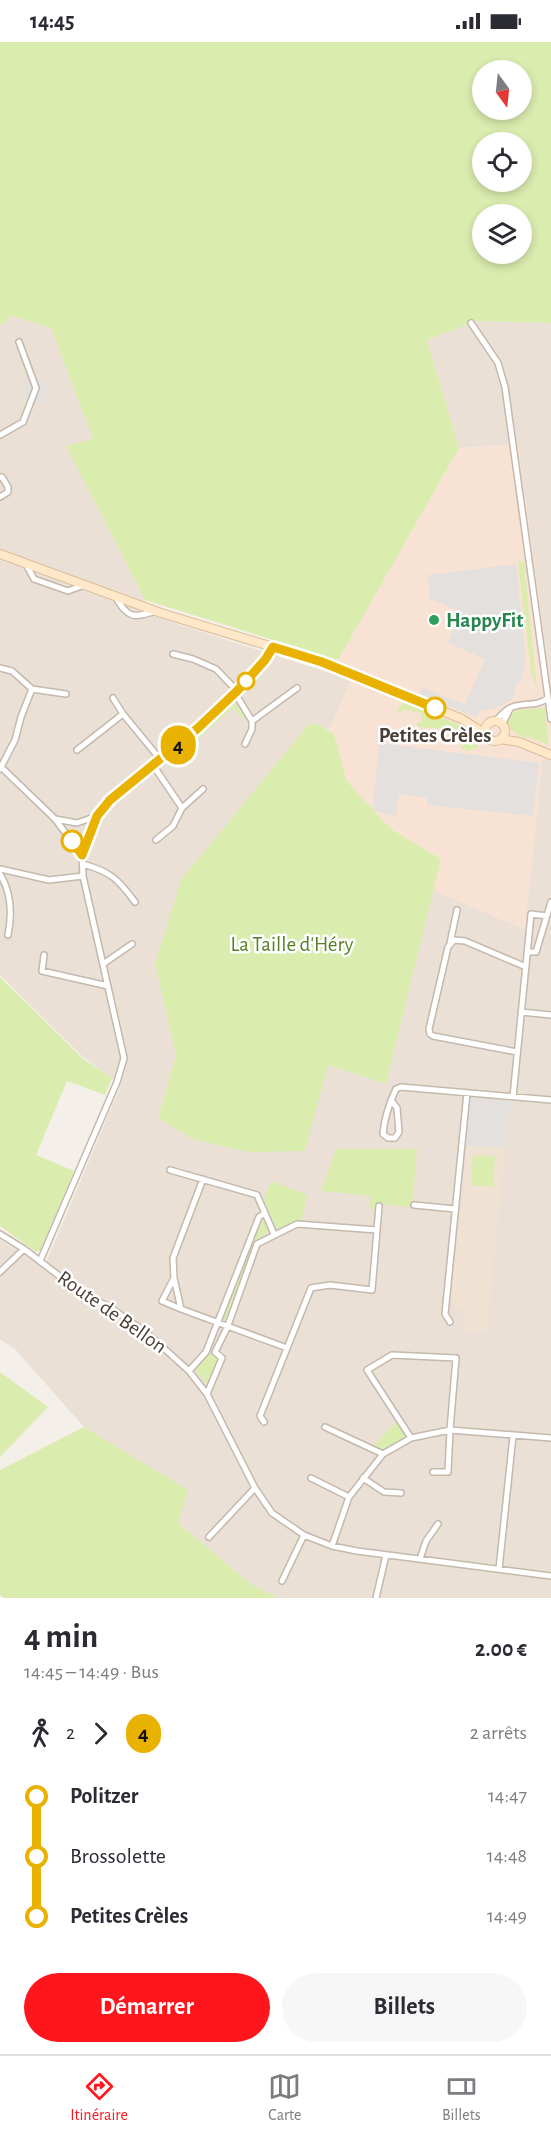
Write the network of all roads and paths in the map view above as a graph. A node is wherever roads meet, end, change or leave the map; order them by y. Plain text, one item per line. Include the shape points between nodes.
1 (471, 323) dead end
2 (19, 342) dead end
3 (0, 435) edge
4 (0, 477) edge
5 (0, 497) edge
6 (0, 554) edge
7 (273, 647) junction
8 (173, 654) dead end
9 (0, 668) edge
10 (297, 688) dead end
11 (32, 689) junction
12 (236, 692) junction
13 (66, 694) dead end
14 (113, 698) dead end
15 (548, 698) junction
16 (123, 714) junction
17 (462, 719) junction
18 (551, 719) edge
19 (252, 721) junction
20 (498, 725) junction
21 (485, 734) junction
22 (500, 739) junction
23 (519, 742) junction
24 (245, 744) dead end
25 (77, 750) dead end
26 (551, 755) edge
27 (160, 759) junction
28 (153, 765) junction
29 (1, 768) edge
30 (203, 789) dead end
31 (182, 808) junction
32 (97, 816) junction
33 (55, 819) junction
34 (156, 840) dead end
35 (82, 855) junction
36 (83, 864) junction
37 (0, 869) edge
38 (9, 872) junction
39 (0, 874) edge
40 (83, 876) junction
41 (5, 882) junction
42 (135, 902) dead end
43 (551, 902) edge
44 (457, 910) dead end
45 (547, 916) junction
46 (8, 935) dead end
47 (132, 944) dead end
48 (450, 944) junction
49 (527, 952) junction
50 (44, 955) dead end
51 (102, 964) junction
52 (526, 967) junction
53 (108, 986) junction
54 (520, 1012) junction
55 (551, 1015) edge
56 (517, 1052) junction
57 (467, 1093) junction
58 (513, 1097) junction
59 (391, 1100) junction
60 (551, 1100) edge
61 (170, 1170) dead end
62 (203, 1179) junction
63 (414, 1205) dead end
64 (380, 1206) dead end
65 (455, 1209) junction
66 (265, 1213) junction
67 (377, 1230) junction
68 (0, 1234) edge
69 (274, 1234) junction
70 (24, 1249) junction
71 (40, 1261) junction
72 (0, 1272) edge
73 (174, 1278) junction
74 (181, 1309) junction
75 (450, 1322) dead end
76 (218, 1323) junction
77 (227, 1328) junction
78 (208, 1348) junction
79 (287, 1348) junction
80 (215, 1352) junction
81 (189, 1371) junction
82 (207, 1394) junction
83 (264, 1422) dead end
84 (325, 1427) dead end
85 (450, 1430) junction
86 (513, 1436) junction
87 (411, 1438) junction
88 (551, 1438) edge
89 (383, 1454) junction
90 (433, 1472) dead end
91 (311, 1478) dead end
92 (363, 1478) junction
93 (255, 1488) junction
94 (401, 1493) dead end
95 (349, 1497) junction
96 (438, 1524) dead end
97 (304, 1535) junction
98 (209, 1537) dead end
99 (333, 1546) junction
100 (386, 1555) junction
101 (420, 1559) junction
102 (499, 1569) junction
103 (551, 1576) edge
104 (282, 1581) dead end
105 (376, 1598) edge

1 - 15 street via 498,363 505,387
2 - 3 street via 36,388 23,422
4 - 5 street via 8,492
6 - 7 main road via 156,611
7 - 12 street
7 - 17 main road via 322,662
8 - 12 street via 216,669
9 - 11 street via 12,671
10 - 19 street
11 - 13 street
11 - 29 street via 15,741
12 - 19 street
12 - 27 street
14 - 16 street
15 - 18 street
15 - 20 street via 511,707
16 - 25 street
16 - 27 street
17 - 20 main road
17 - 21 main road
19 - 24 street
20 - 21 main road via 485,728
20 - 22 main road
20 - 23 main road
21 - 22 main road via 490,739
22 - 23 main road
23 - 26 main road
27 - 28 street
28 - 31 street
28 - 32 street via 110,800
29 - 33 street
30 - 31 street
31 - 34 street via 173,826
32 - 33 street via 77,823
32 - 35 street
33 - 35 street
35 - 36 street, Route de Bellon
36 - 40 street, Route de Bellon
36 - 42 street via 101,869 119,881
37 - 38 street
38 - 40 street via 50,880
38 - 41 street
39 - 41 street
40 - 51 street, Route de Bellon
41 - 46 street via 11,918
43 - 45 street
44 - 48 street
45 - 49 street via 536,952
45 - 49 street via 531,914
47 - 51 street
48 - 52 street via 454,940 465,941
48 - 56 street via 430,1034
49 - 52 street
50 - 53 street via 42,971
51 - 53 street, Route de Bellon
52 - 54 street
53 - 71 street, Route de Bellon via 124,1058
54 - 55 street
54 - 56 street
56 - 58 street
57 - 58 street
57 - 59 street via 400,1087
57 - 65 street
58 - 60 street
59 - 59 street via 383,1134 395,1138 399,1132 397,1108
61 - 62 street
62 - 66 street via 258,1195
62 - 73 street via 173,1258
63 - 65 street
64 - 67 street
65 - 75 street via 445,1314
66 - 69 street
66 - 76 street via 259,1217
67 - 69 street via 297,1224
67 - 79 street via 372,1290 330,1285 311,1288
68 - 70 street, Route de Bellon
69 - 77 street via 257,1244
70 - 71 street, Route de Bellon
70 - 72 street
71 - 81 street, Route de Bellon via 79,1291 147,1333
73 - 74 street
73 - 74 street via 162,1301
74 - 76 street
76 - 77 street
76 - 78 street
77 - 79 street
77 - 80 street
78 - 80 street
78 - 81 street
79 - 83 street via 260,1416
80 - 82 street via 222,1358
81 - 82 street, Route de Bellon
82 - 93 street, Route de Bellon
84 - 89 street
85 - 86 street
85 - 87 street
85 - 87 street via 456,1358 392,1355 367,1370
85 - 90 street via 448,1472
86 - 88 street
86 - 102 street
87 - 89 street
89 - 92 street
91 - 95 street
92 - 94 street via 384,1492
92 - 95 street
93 - 97 street, Route de Bellon via 272,1513
93 - 98 street
95 - 99 street
96 - 101 street
97 - 99 street, Route de Bellon
97 - 104 street
99 - 100 street, Route de Bellon
100 - 101 street, Route de Bellon
100 - 105 street
101 - 102 street, Route de Bellon
102 - 103 street, Route de Bellon

